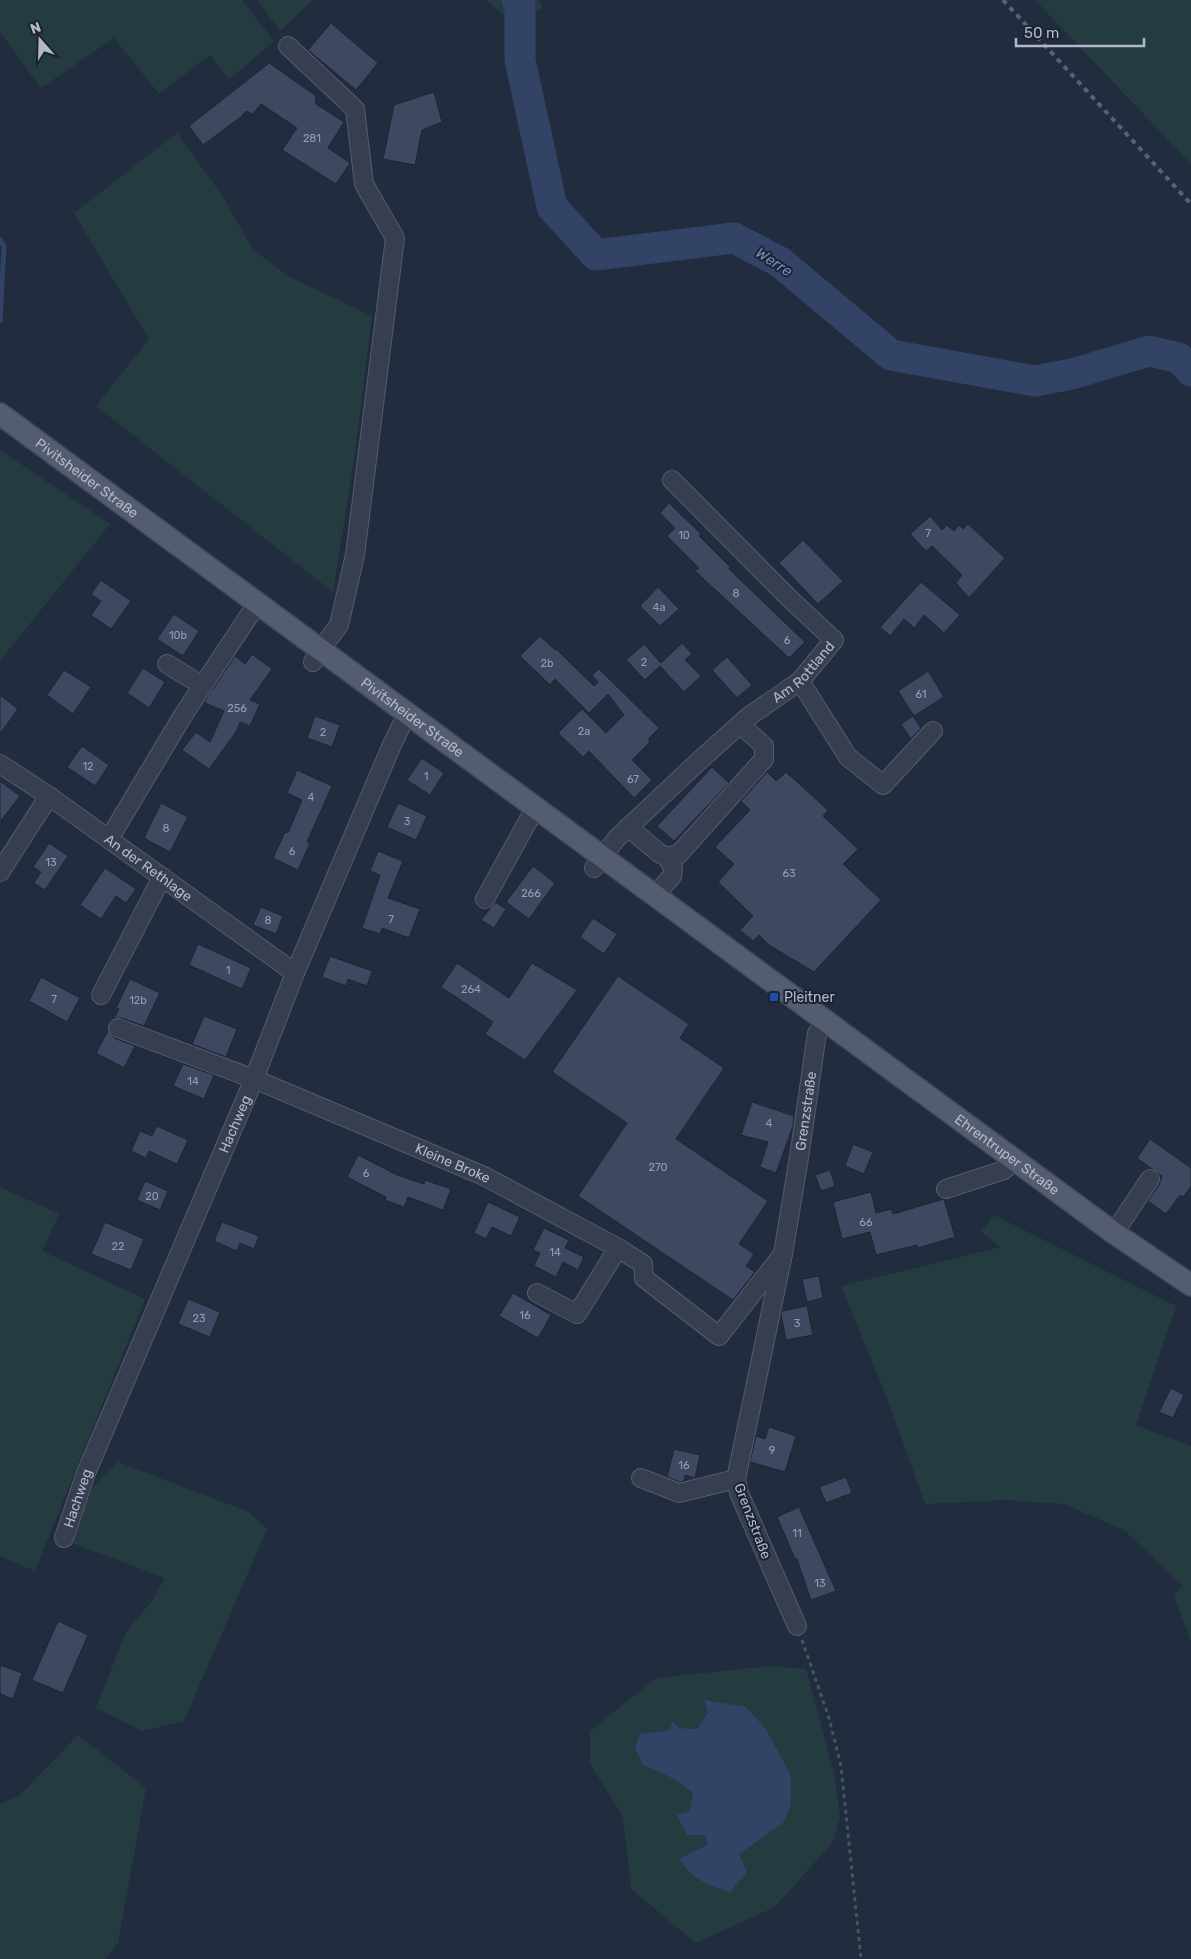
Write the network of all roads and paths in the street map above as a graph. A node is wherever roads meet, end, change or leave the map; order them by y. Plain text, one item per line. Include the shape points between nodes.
1 (288, 46) dead end
2 (0, 414) edge
3 (672, 480) dead end
4 (258, 602) junction
5 (317, 655) junction
6 (167, 664) dead end
7 (800, 681) junction
8 (203, 686) junction
9 (410, 714) junction
10 (740, 724) junction
11 (933, 730) dead end
12 (0, 764) edge
13 (49, 796) junction
14 (537, 808) junction
15 (628, 827) junction
16 (109, 839) junction
17 (667, 857) junction
18 (599, 862) junction
19 (0, 872) edge
20 (162, 877) junction
21 (656, 894) junction
22 (485, 900) dead end
23 (295, 973) junction
24 (101, 995) dead end
25 (826, 1021) junction
26 (118, 1028) dead end
27 (254, 1079) junction
28 (1014, 1159) junction
29 (1150, 1179) dead end
30 (946, 1189) dead end
31 (1114, 1233) junction
32 (618, 1248) junction
33 (783, 1254) junction
34 (1191, 1285) edge
35 (537, 1293) dead end
36 (641, 1478) dead end
37 (736, 1479) junction
38 (64, 1538) dead end
39 (797, 1626) joint
40 (861, 1959) edge

1 - 5 street via 355,109 364,184 395,238 355,555 339,625
2 - 4 main road, Pivitsheider Straße
3 - 7 street, Am Rottland via 834,640
4 - 5 main road, Pivitsheider Straße
4 - 8 street
5 - 9 main road, Pivitsheider Straße
6 - 8 street
7 - 10 street, Am Rottland
7 - 11 street via 848,757 883,785
8 - 16 street
9 - 14 main road, Pivitsheider Straße
9 - 23 street, Hachweg via 391,746
10 - 15 street, Am Rottland
10 - 17 street via 764,746 764,759 679,854
12 - 13 street, An der Rethlage
13 - 16 street, An der Rethlage
13 - 19 street
14 - 18 main road, Pivitsheider Straße
14 - 22 street
15 - 17 street
15 - 18 street, Am Rottland
16 - 20 street, An der Rethlage
17 - 21 street via 674,868 672,876
18 - 21 main road, Pivitsheider Straße
20 - 23 street, An der Rethlage
20 - 24 street
21 - 25 main road, Pivitsheider Straße
23 - 27 street, Hachweg
25 - 28 main road, Ehrentruper Straße
25 - 33 street, Grenzstraße via 817,1033
26 - 27 street, Kleine Broke
27 - 32 street, Kleine Broke via 484,1176
27 - 38 street, Hachweg via 86,1473
28 - 30 street via 1004,1170
28 - 31 main road, Ehrentruper Straße
29 - 31 street
31 - 34 main road, Ehrentruper Straße
32 - 33 street, Kleine Broke via 643,1264 644,1278 719,1336
32 - 35 street via 577,1314
33 - 37 street, Grenzstraße
36 - 37 street via 679,1493
37 - 39 street, Grenzstraße via 739,1493
39 - 40 path via 842,1766

